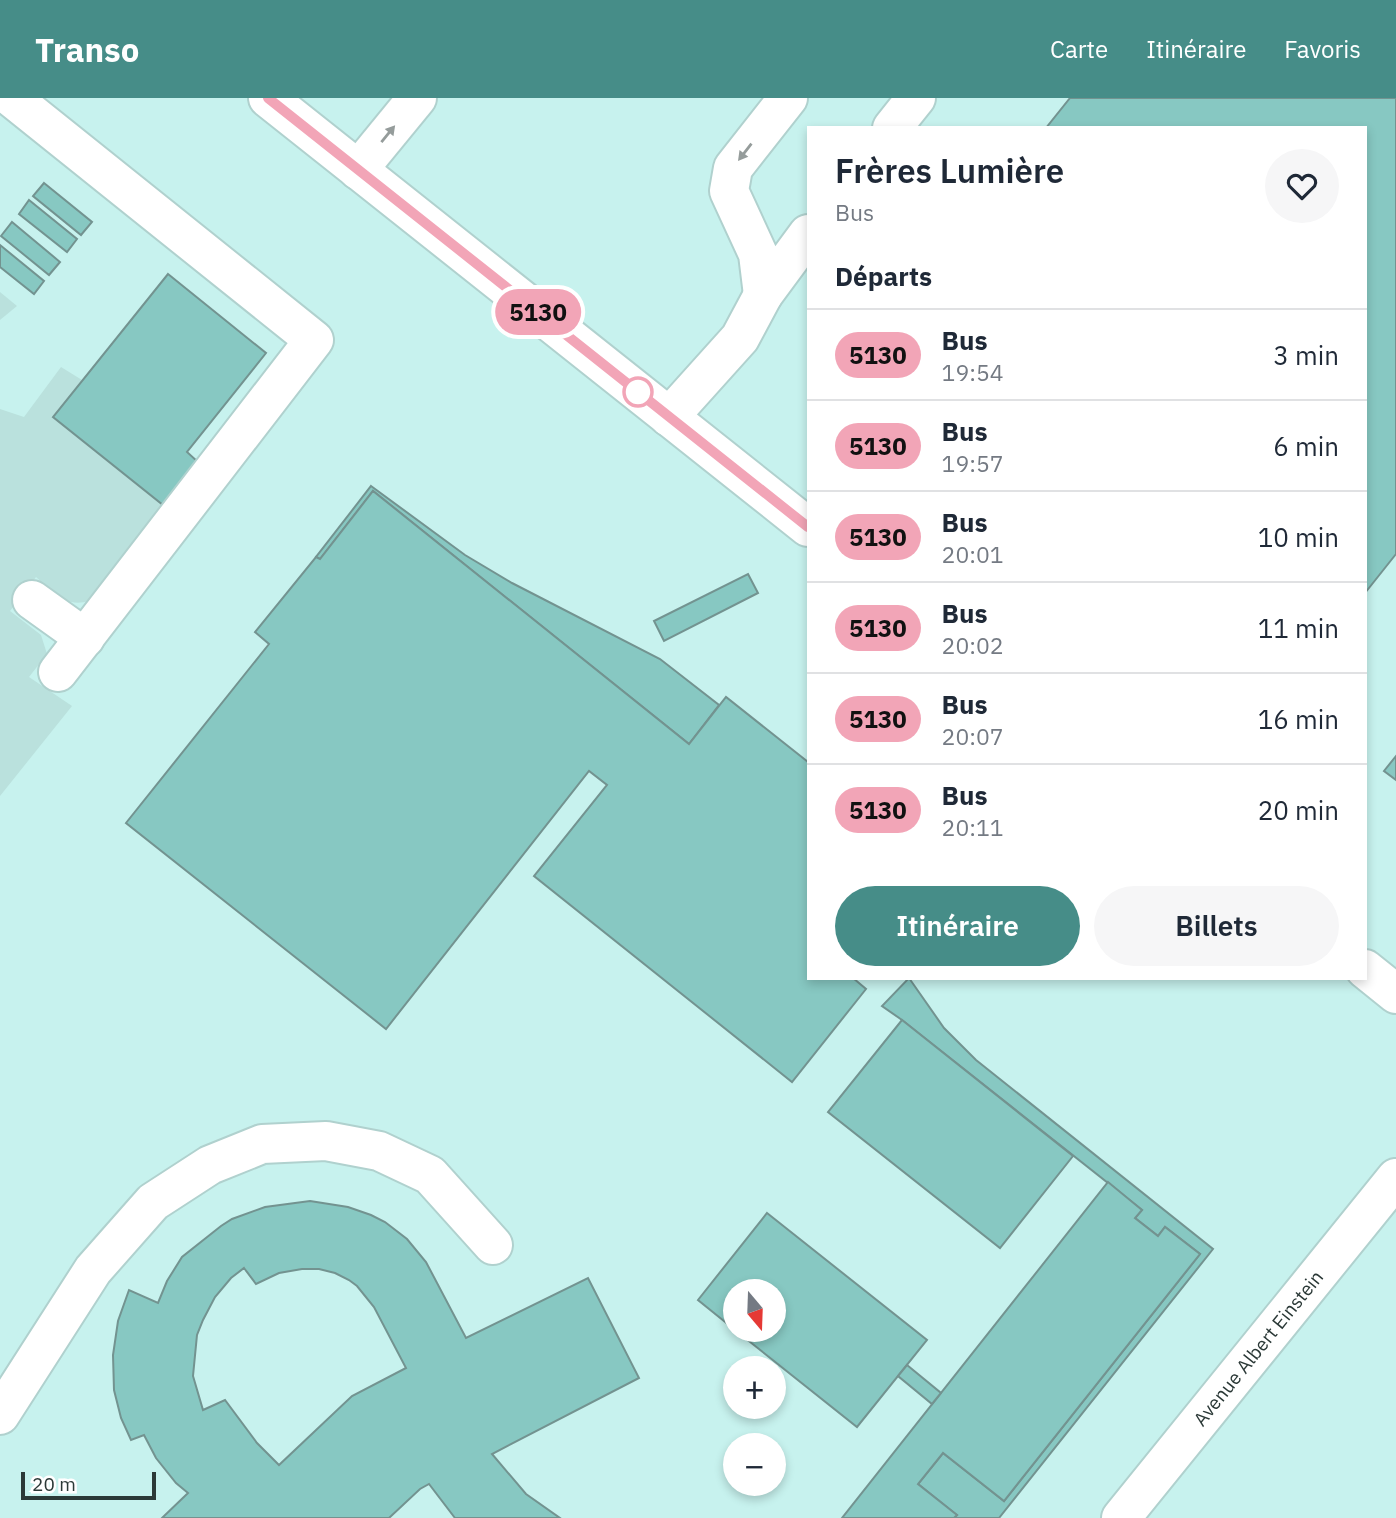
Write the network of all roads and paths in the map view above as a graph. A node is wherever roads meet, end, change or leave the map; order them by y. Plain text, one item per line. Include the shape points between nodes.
1 (12, 98) edge
2 (268, 98) edge
3 (417, 98) edge
4 (788, 98) edge
5 (916, 98) edge
6 (894, 126) edge
7 (358, 170) junction
8 (807, 235) edge
9 (763, 295) junction
10 (669, 416) junction
11 (807, 526) edge
12 (32, 600) dead end
13 (85, 638) junction
14 (58, 672) dead end
15 (1367, 971) edge
16 (1396, 994) edge
17 (1396, 1178) edge
18 (493, 1245) dead end
19 (0, 1415) edge
20 (1121, 1518) edge

1 - 13 street via 314,341
2 - 7 street
7 -> 3 street
4 -> 9 street via 733,168 729,191 758,254
5 - 6 street
7 - 10 street
8 - 9 street
9 - 10 street via 740,338
10 - 11 street
12 - 13 street
13 - 14 street
15 - 16 street
17 - 20 street, Avenue Albert Einstein
18 - 19 street via 430,1175 379,1150 326,1141 262,1144 210,1165 153,1202 93,1270

